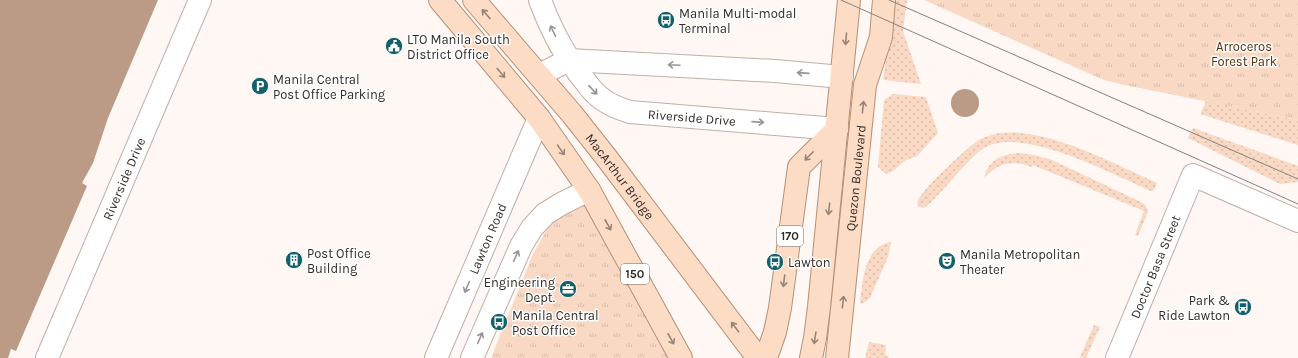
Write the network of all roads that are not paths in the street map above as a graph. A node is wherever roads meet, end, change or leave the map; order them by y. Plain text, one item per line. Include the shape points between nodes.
1 (200, 0) edge
2 (440, 0) edge
3 (474, 0) edge
4 (540, 0) edge
5 (849, 0) edge
6 (884, 0) edge
7 (568, 60) junction
8 (539, 75) junction
9 (842, 77) junction
10 (539, 118) junction
11 (837, 129) junction
12 (590, 190) junction
13 (1298, 222) edge
14 (47, 358) edge
15 (436, 358) edge
16 (472, 358) edge
17 (681, 358) edge
18 (758, 358) edge
19 (766, 358) edge
20 (811, 358) edge
21 (837, 358) edge
22 (1117, 358) edge

1 - 14 street, Riverside Drive
2 -> 10 main road, 150
8 -> 3 main road, MacArthur Bridge
7 -> 4 street, Riverside Drive via 548,22
5 -> 9 main road, Quezon Boulevard
21 -> 6 main road, Quezon Boulevard via 865,85 880,37
7 - 8 street
9 -> 7 street
7 -> 11 street, Riverside Drive via 602,99 630,112
18 -> 8 main road, MacArthur Bridge via 601,151
9 - 11 main road, Quezon Boulevard
10 -> 12 main road, 150
10 -> 15 street, Lawton Road
11 -> 19 main road, Quezon Boulevard / 170 via 799,167 780,308
11 -> 20 main road, Quezon Boulevard via 816,338
16 -> 12 street via 521,246 532,228 545,214
12 -> 17 main road, 150
13 - 22 street, Doctor Basa Street via 1193,175

